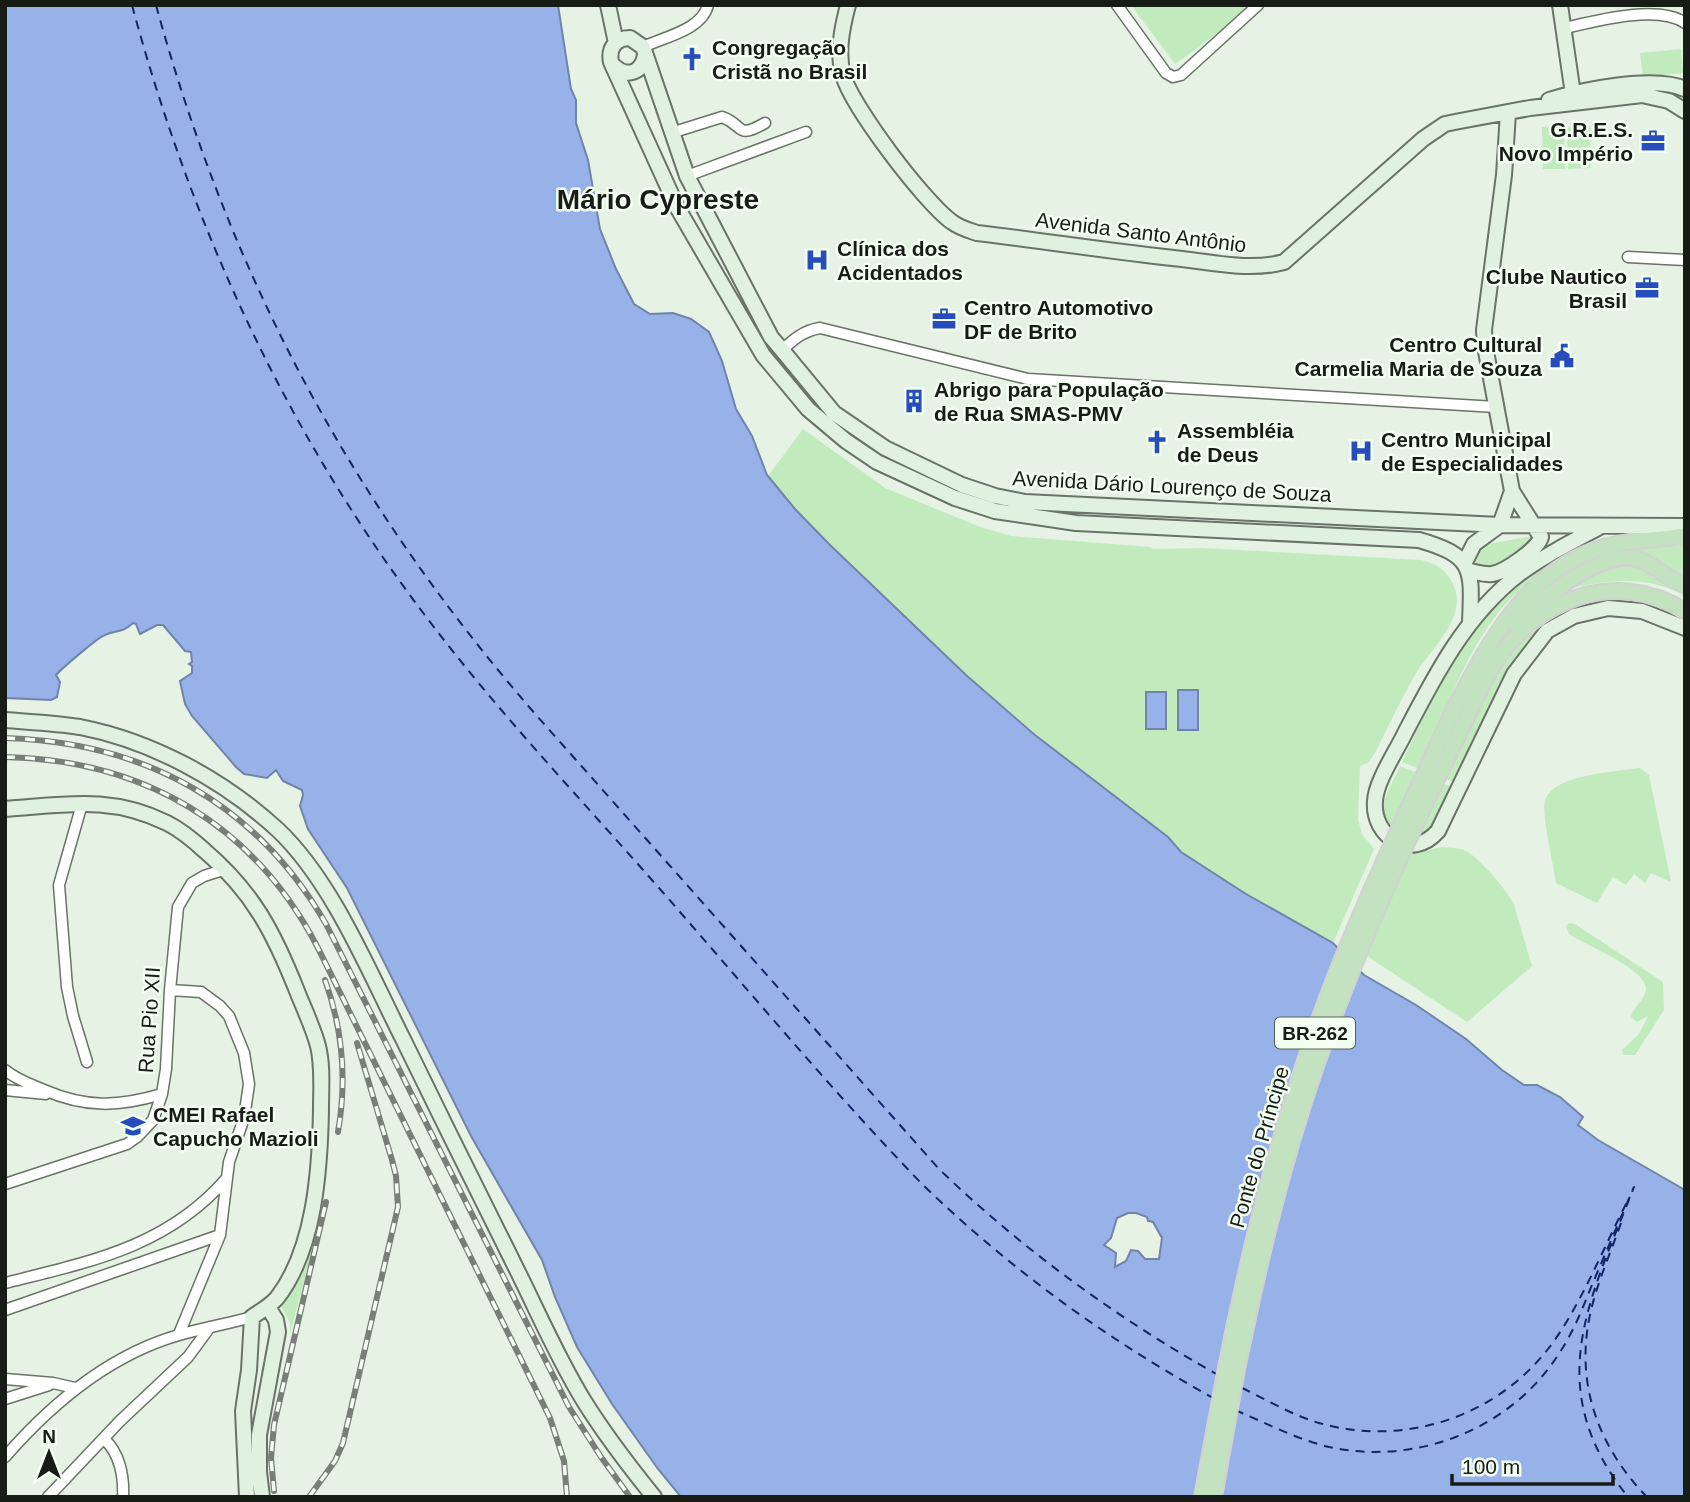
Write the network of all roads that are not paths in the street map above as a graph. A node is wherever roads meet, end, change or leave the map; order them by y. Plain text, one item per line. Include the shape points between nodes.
1 (608, 5) edge
2 (708, 5) edge
3 (848, 5) edge
4 (1117, 5) edge
5 (1258, 5) edge
6 (1560, 5) edge
7 (1604, 5) edge
8 (1604, 19) junction
9 (1685, 23) edge
10 (1565, 28) junction
11 (616, 43) junction
12 (644, 51) junction
13 (614, 66) junction
14 (1684, 89) edge
15 (1654, 96) junction
16 (1574, 98) junction
17 (1685, 111) edge
18 (1508, 113) junction
19 (765, 123) dead end
20 (806, 132) dead end
21 (671, 133) junction
22 (687, 176) junction
23 (1628, 257) dead end
24 (1685, 260) edge
25 (737, 275) junction
26 (722, 283) junction
27 (782, 351) junction
28 (1496, 407) junction
29 (1512, 491) junction
30 (1023, 509) junction
31 (1197, 509) junction
32 (1500, 525) junction
33 (1534, 525) junction
34 (1685, 526) edge
35 (1601, 527) junction
36 (1196, 529) junction
37 (1685, 535) edge
38 (1467, 567) junction
39 (1685, 586) edge
40 (1685, 611) edge
41 (1470, 622) junction
42 (1685, 628) edge
43 (1492, 666) junction
44 (1461, 712) junction
45 (5, 720) edge
46 (82, 804) junction
47 (5, 809) edge
48 (226, 869) junction
49 (170, 990) junction
50 (87, 1062) dead end
51 (5, 1070) edge
52 (5, 1090) edge
53 (162, 1094) junction
54 (54, 1095) junction
55 (226, 1179) junction
56 (5, 1184) edge
57 (220, 1235) junction
58 (5, 1283) edge
59 (268, 1307) junction
60 (5, 1310) edge
61 (251, 1317) junction
62 (210, 1327) junction
63 (179, 1334) junction
64 (5, 1380) edge
65 (53, 1383) junction
66 (75, 1388) junction
67 (5, 1399) edge
68 (24, 1435) junction
69 (104, 1439) junction
70 (5, 1443) edge
71 (5, 1457) edge
72 (54, 1495) edge
73 (122, 1497) edge
74 (247, 1497) edge
75 (262, 1497) edge
76 (654, 1497) edge
77 (1202, 1497) edge
78 (1214, 1497) edge

1 - 11 street
2 - 12 street via 696,24
3 - 18 street, Avenida Santo Antônio via 840,51 850,91 885,145 942,214 977,233 1128,254 1272,265 1284,262 1433,131
4 - 5 street via 1173,77 1181,75
6 - 10 street
7 - 8 street
8 - 9 street via 1662,14
8 - 10 street
10 - 16 street
11 - 12 street via 630,38
11 - 13 street via 610,54
12 - 13 street via 642,66 634,72
12 - 21 street, Avenida Dário Lourenço de Souza
13 - 26 street, Avenida Dário Lourenço de Souza via 677,207
14 - 15 street
14 - 16 street, Avenida Santo Antônio via 1659,83
15 - 16 street, Avenida Santo Antônio
15 - 17 street, Avenida Santo Antônio
16 - 18 street, Avenida Santo Antônio
18 - 28 street via 1484,330
19 - 21 street via 745,131 722,117
20 - 22 street
21 - 22 street, Avenida Dário Lourenço de Souza
22 - 25 street, Avenida Dário Lourenço de Souza
23 - 24 street
25 - 26 street
25 - 27 street, Avenida Dário Lourenço de Souza
26 - 30 street, Avenida Dário Lourenço de Souza via 762,355 808,409 846,441 877,462 956,498 995,511
27 - 28 street via 798,335 820,328 1028,379
27 - 30 street, Avenida Dário Lourenço de Souza via 834,413 885,449
28 - 29 street
29 - 32 street
29 - 33 street
30 - 31 street, Avenida Dário Lourenço de Souza
30 - 36 street, Avenida Dário Lourenço de Souza via 1076,523
31 - 32 street, Avenida Dário Lourenço de Souza
31 - 36 street
32 - 33 street, Avenida Dário Lourenço de Souza
32 - 38 street via 1474,544
33 - 35 street, Avenida Dário Lourenço de Souza
33 - 38 street via 1541,537 1537,547 1502,571 1491,574
34 - 35 street, Avenida Dário Lourenço de Souza
35 - 41 street via 1518,575
36 - 38 street, Avenida Dário Lourenço de Souza via 1419,540 1439,546
37 - 44 main road via 1603,547 1570,562 1533,589 1496,632
38 - 41 street
39 - 43 main road via 1638,559 1608,561 1547,594 1527,612
40 - 43 main road via 1666,599 1632,591 1573,598 1546,610 1523,628
41 - 42 street via 1429,688 1377,789 1377,819 1390,838 1402,845 1421,844 1438,831 1514,674 1547,631 1574,616 1608,608 1642,611
43 - 44 main road
44 - 77 main road, Ponte do Príncipe / BR-262, bridge via 1374,880 1289,1111 1243,1285
44 - 78 main road, Ponte do Príncipe / BR-262, bridge via 1386,886 1300,1115 1255,1288
45 - 76 street via 79,727 162,754 211,780 278,830 305,861 361,956 570,1377
46 - 47 street
46 - 48 street via 107,803 167,823
46 - 50 street via 60,885 67,987
48 - 49 street, Rua Pio XII via 192,883 178,907
48 - 59 street via 254,902 276,939 321,1062 312,1211 290,1275
49 - 53 street, Rua Pio XII
49 - 55 street via 201,992 220,1006 235,1027 244,1052 248,1100
51 - 54 street
52 - 54 street
53 - 54 street via 114,1105
53 - 56 street, Rua Pio XII via 153,1120 127,1144
55 - 57 street
55 - 58 street via 197,1209 141,1244
57 - 60 street
57 - 63 street
59 - 61 street
59 - 75 street via 278,1332 260,1426
61 - 62 street
61 - 74 street via 243,1411
62 - 63 street
62 - 69 street via 188,1357
63 - 66 street via 138,1351
64 - 65 street
65 - 66 street
65 - 67 street
66 - 68 street
68 - 70 street
68 - 71 street
69 - 72 street
69 - 73 street via 121,1470

